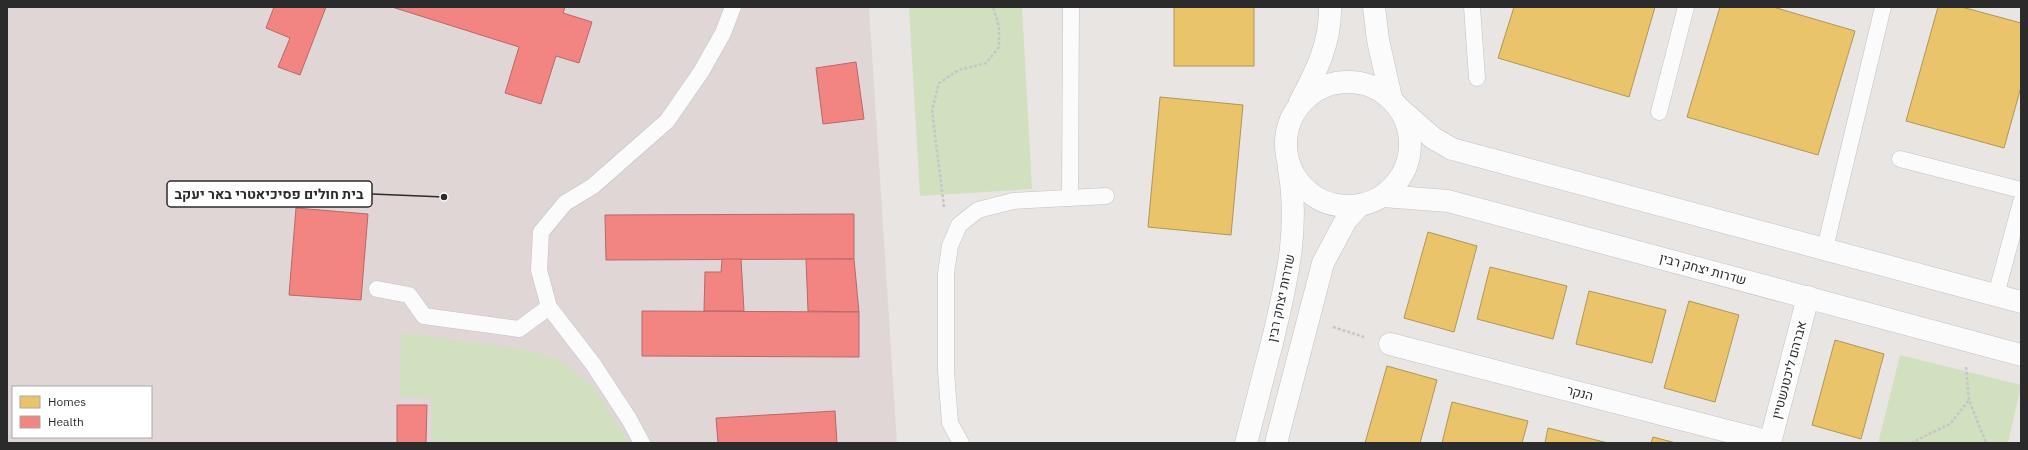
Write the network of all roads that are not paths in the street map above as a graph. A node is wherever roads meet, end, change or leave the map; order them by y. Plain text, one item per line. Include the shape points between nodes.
1 (733, 7) edge
2 (1071, 7) edge
3 (1330, 7) edge
4 (1374, 7) edge
5 (1472, 7) edge
6 (1686, 7) edge
7 (1883, 7) edge
8 (1477, 78) dead end
9 (1396, 103) junction
10 (1659, 112) dead end
11 (1291, 120) junction
12 (1286, 150) junction
13 (1900, 159) dead end
14 (2021, 190) edge
15 (1106, 196) dead end
16 (1383, 196) junction
17 (1070, 198) junction
18 (2021, 202) edge
19 (1360, 205) junction
20 (1825, 248) junction
21 (377, 289) dead end
22 (1996, 295) junction
23 (1808, 297) junction
24 (2021, 302) edge
25 (549, 307) junction
26 (1390, 344) road end
27 (2021, 355) edge
28 (642, 443) edge
29 (961, 443) edge
30 (1246, 443) edge
31 (1276, 443) edge
32 (1770, 443) edge

1 - 25 lane via 712,53 667,120 593,186 565,203 541,232 539,270
2 - 17 lane
3 - 11 street via 1330,22 1324,51
4 - 9 street via 1378,40
5 - 8 lane
6 - 10 lane
7 - 20 lane
9 - 11 street via 1377,88 1361,83 1344,82 1327,85 1312,93 1300,105
9 - 16 street via 1409,126 1411,146 1407,165 1398,182
9 - 20 street via 1432,138 1452,149
11 - 12 street via 1286,135
12 - 19 street via 1292,170 1303,187 1320,199 1340,206
12 - 30 street, שדרות יצחק רבין via 1293,193 1292,247 1288,277
13 - 14 lane
15 - 17 lane
16 - 19 street
16 - 23 street, שדרות יצחק רבין via 1448,201
17 - 29 lane via 1013,201 978,210 959,225 950,246 946,273 946,371 950,423
18 - 22 lane
19 - 31 street via 1346,220 1326,256
20 - 22 street
21 - 25 lane via 409,295 424,316 519,329
22 - 24 street
23 - 27 street, שדרות יצחק רבין
23 - 32 street, אברהם ליכטנשטיין
25 - 28 lane via 593,364
26 - 32 street, הנקר

